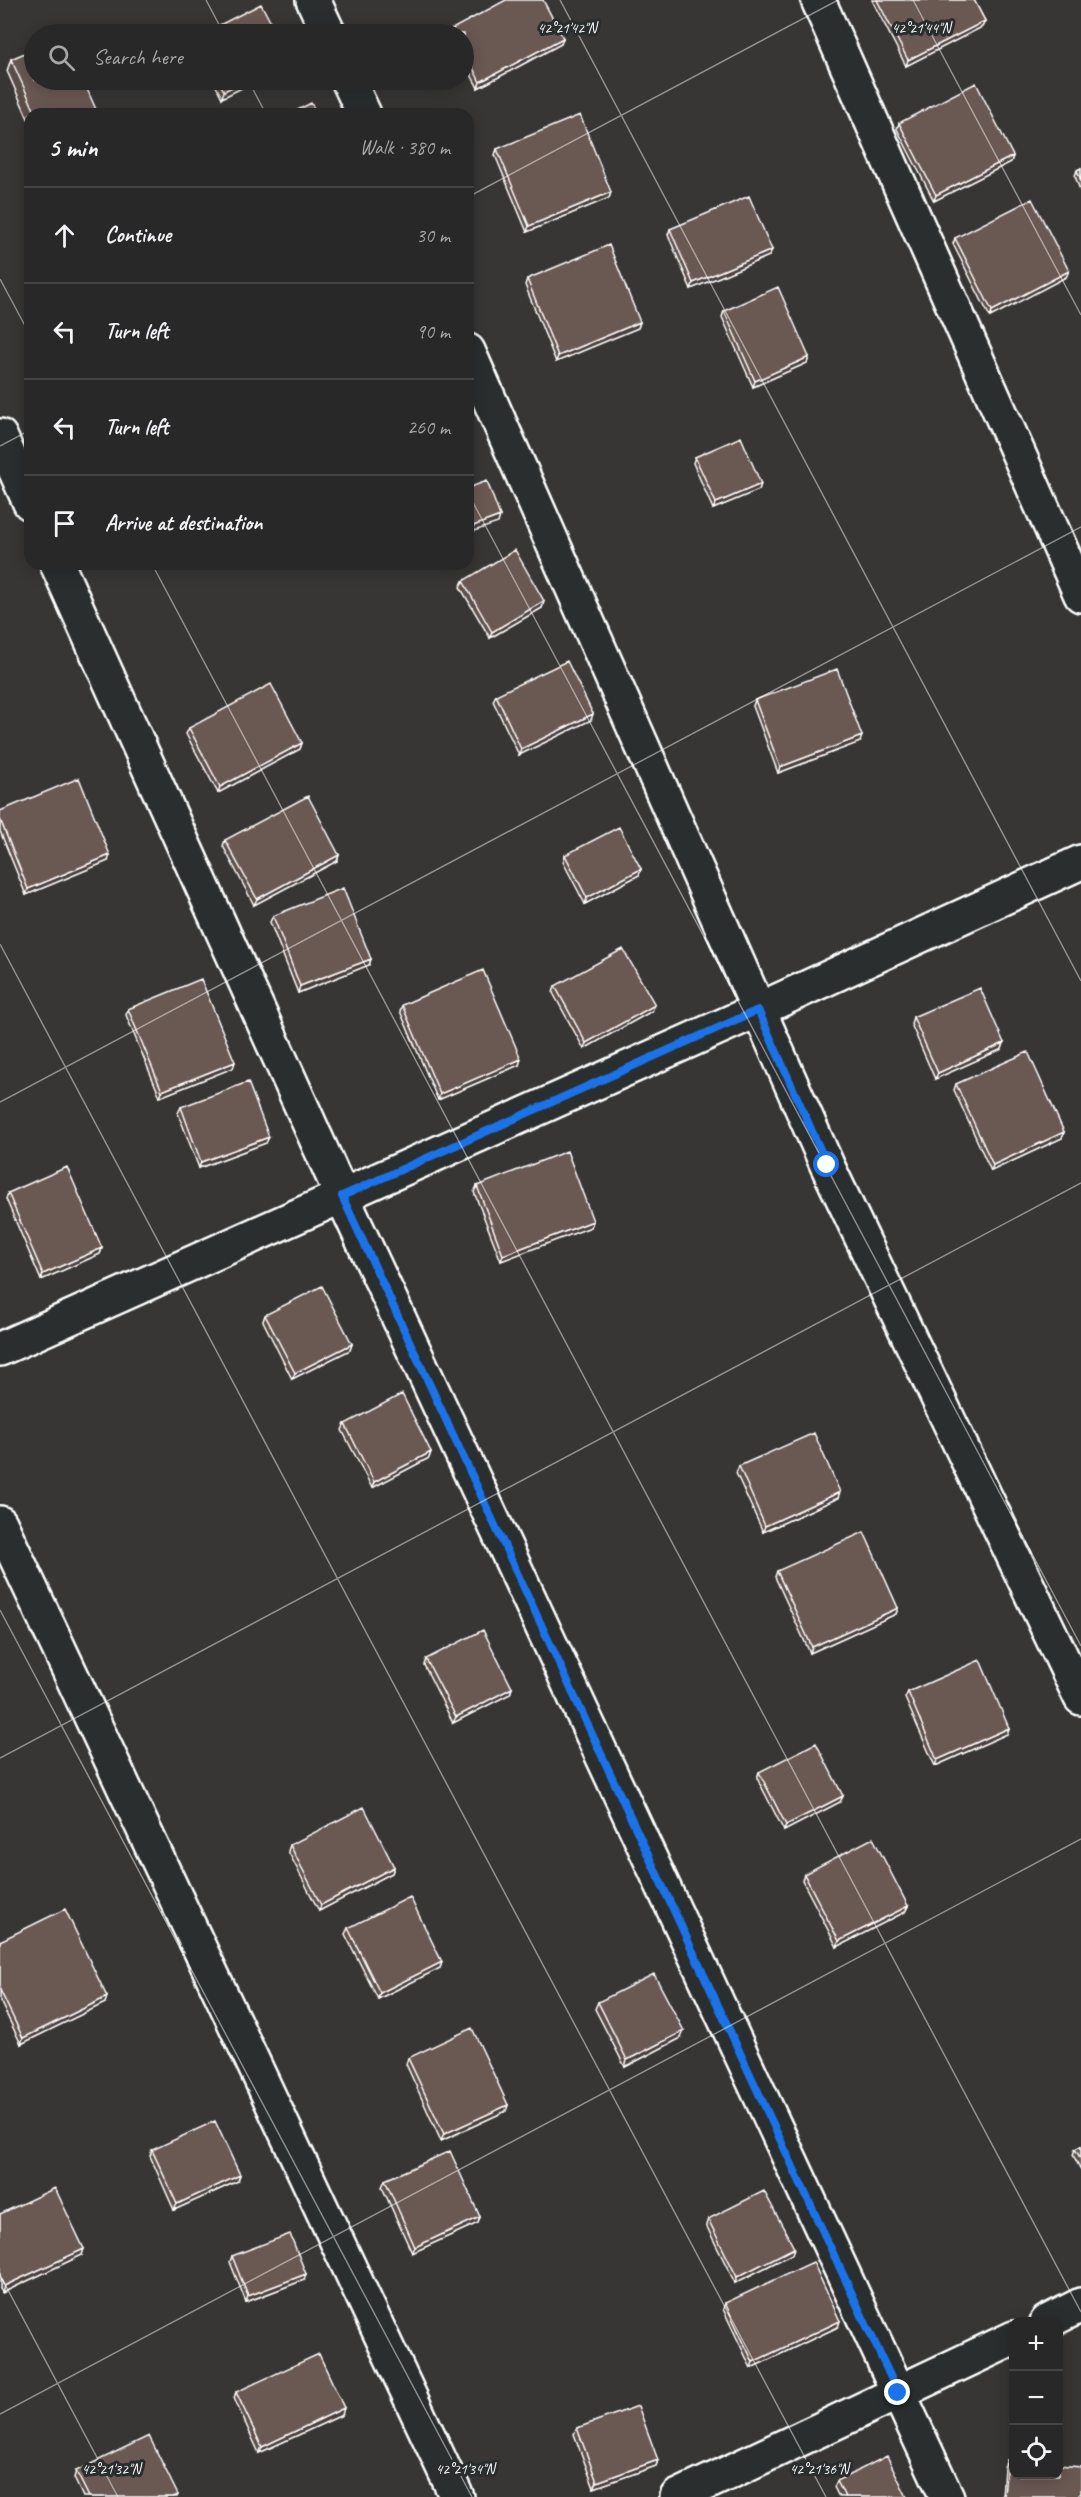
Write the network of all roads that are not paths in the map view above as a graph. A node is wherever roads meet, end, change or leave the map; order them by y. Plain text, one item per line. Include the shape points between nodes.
1 (314, 0) edge
2 (818, 0) edge
3 (325, 24) edge
4 (353, 90) edge
5 (361, 108) edge
6 (474, 365) edge
7 (0, 436) edge
8 (24, 490) edge
9 (60, 570) edge
10 (1081, 595) edge
11 (1081, 862) edge
12 (758, 1010) junction
13 (342, 1196) junction
14 (0, 1349) edge
15 (0, 1523) edge
16 (1081, 1698) edge
17 (1081, 2305) edge
18 (1057, 2317) edge
19 (1009, 2340) edge
20 (898, 2393) junction
21 (456, 2497) edge
22 (677, 2497) edge
23 (947, 2497) edge

1 - 3 street
2 - 10 street
4 - 5 street
6 - 12 street
7 - 8 street
9 - 13 street
11 - 12 street
12 - 13 street
12 - 16 street via 827,1165
13 - 14 street
13 - 20 street
15 - 21 street
17 - 18 street
19 - 20 street
20 - 22 street
20 - 23 street

